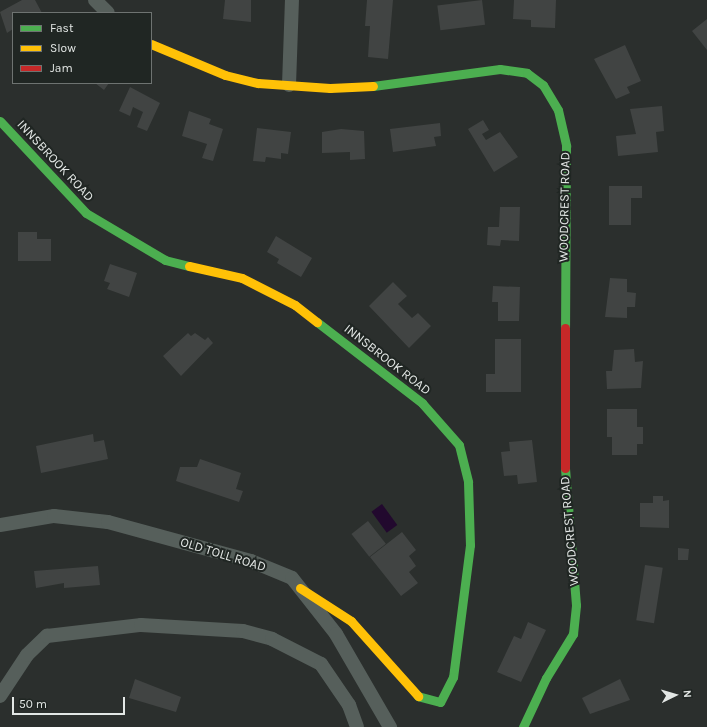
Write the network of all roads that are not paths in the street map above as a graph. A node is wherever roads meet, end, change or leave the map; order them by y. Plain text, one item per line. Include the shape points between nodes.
1 (95, 0) edge
2 (292, 0) edge
3 (107, 12) edge
4 (152, 44) edge
5 (289, 85) junction
6 (0, 121) edge
7 (0, 525) edge
8 (300, 588) junction
9 (0, 696) edge
10 (358, 727) edge
11 (390, 727) edge
12 (523, 727) edge

1 - 3 street
2 - 5 street
4 - 5 street, WOODCREST ROAD via 225,75
5 - 12 street, WOODCREST ROAD via 376,86 500,69 527,73 544,85 558,110 566,146 565,489 576,606 573,634 546,678
6 - 8 street, INNSBROOK ROAD via 86,213 165,260 242,278 295,305 422,403 459,445 468,482 470,545 453,677 440,702 418,696 351,621
7 - 8 street, OLD TOLL ROAD via 54,516 108,522 251,561 292,578
8 - 11 street, OLD TOLL ROAD via 336,634
9 - 10 street via 27,654 46,636 141,625 243,631 272,639 321,664 350,705

